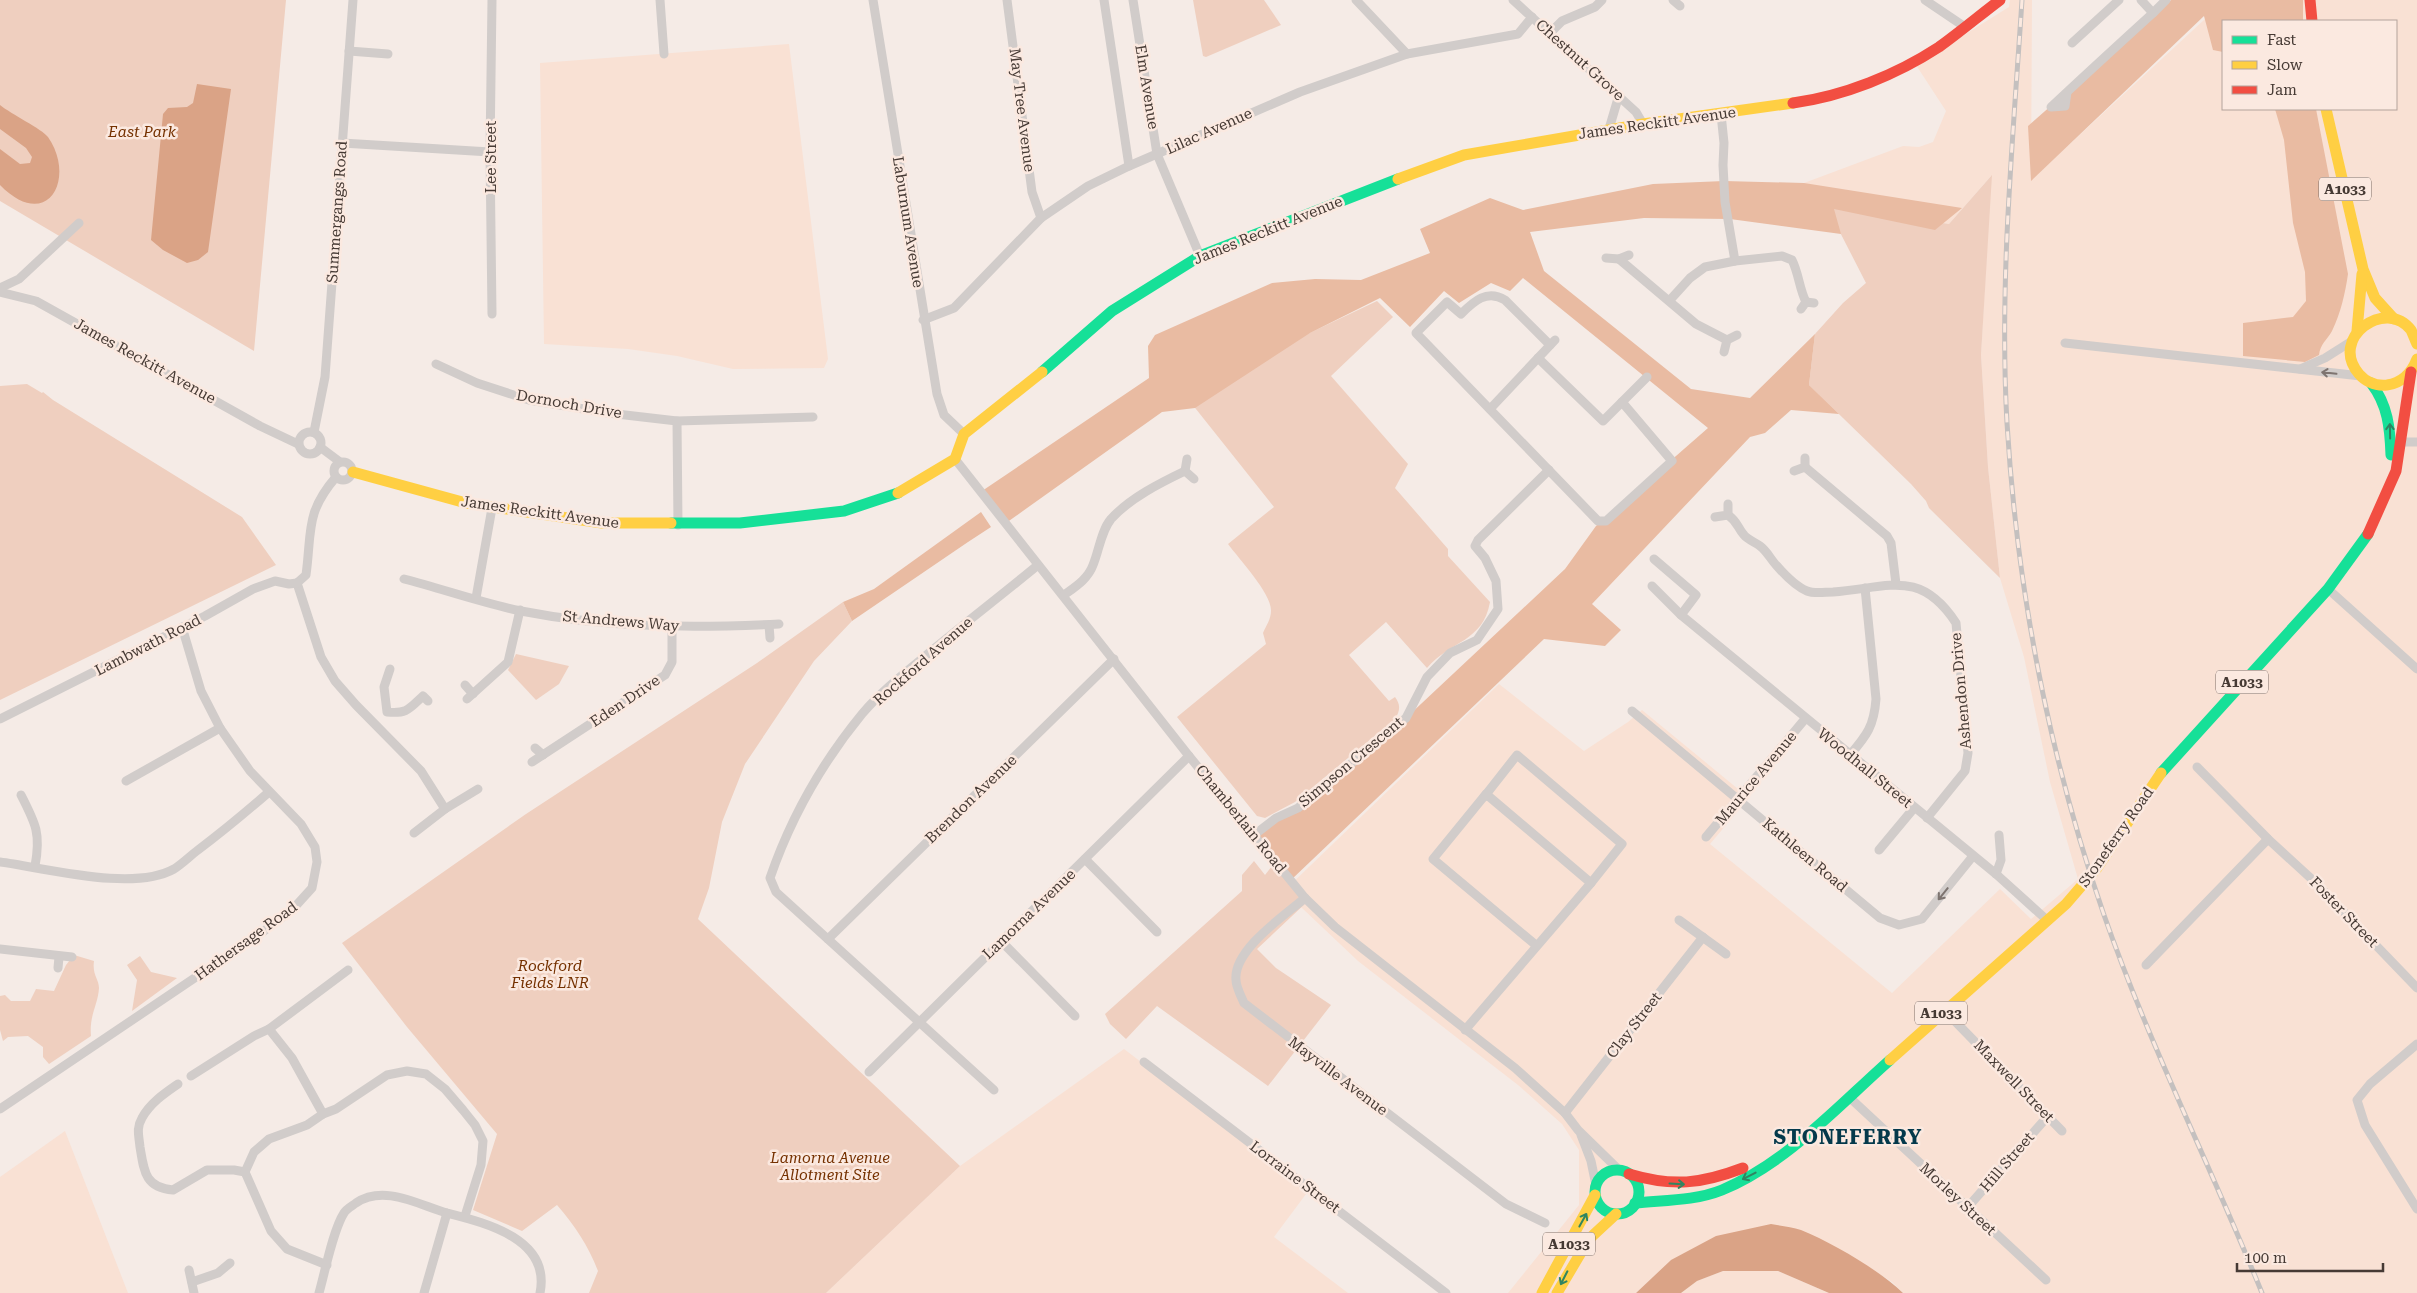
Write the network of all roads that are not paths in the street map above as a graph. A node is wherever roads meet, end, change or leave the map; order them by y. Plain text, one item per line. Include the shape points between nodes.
1 (354, 0) edge
2 (492, 0) edge
3 (660, 0) edge
4 (873, 0) edge
5 (1007, 0) edge
6 (1104, 0) edge
7 (1133, 0) edge
8 (1356, 0) edge
9 (1513, 0) edge
10 (1602, 0) edge
11 (1925, 0) edge
12 (2000, 0) edge
13 (2119, 0) edge
14 (2141, 0) edge
15 (2166, 0) edge
16 (2310, 0) edge
17 (2153, 13) junction
18 (1532, 17) junction
19 (2312, 20) edge
20 (1965, 27) junction
21 (1550, 33) junction
22 (2072, 43) dead end
23 (349, 51) junction
24 (388, 54) dead end
25 (664, 54) dead end
26 (1407, 54) junction
27 (2067, 92) dead end
28 (1619, 96) junction
29 (2326, 110) edge
30 (1721, 114) junction
31 (1643, 124) junction
32 (1609, 129) junction
33 (342, 143) junction
34 (490, 152) junction
35 (1157, 154) junction
36 (1129, 166) junction
37 (1041, 218) junction
38 (79, 223) dead end
39 (1628, 255) dead end
40 (1200, 256) junction
41 (1606, 258) dead end
42 (1619, 259) junction
43 (1735, 261) junction
44 (2363, 269) junction
45 (0, 288) edge
46 (0, 292) edge
47 (1670, 300) junction
48 (1807, 305) dead end
49 (492, 314) dead end
50 (2394, 319) junction
51 (923, 320) junction
52 (1737, 335) dead end
53 (2354, 336) junction
54 (1727, 340) junction
55 (2065, 343) dead end
56 (2417, 344) edge
57 (1724, 352) dead end
58 (1538, 358) junction
59 (2417, 359) edge
60 (436, 364) dead end
61 (2298, 370) junction
62 (2411, 372) junction
63 (1647, 377) dead end
64 (2366, 380) junction
65 (1622, 402) junction
66 (1490, 409) junction
67 (813, 417) dead end
68 (803, 418) junction
69 (677, 421) junction
70 (315, 428) junction
71 (803, 429) dead end
72 (964, 434) junction
73 (2401, 442) junction
74 (2417, 442) edge
75 (298, 444) junction
76 (318, 449) junction
77 (1805, 458) dead end
78 (954, 459) junction
79 (1187, 459) dead end
80 (338, 463) junction
81 (1805, 467) junction
82 (1549, 470) junction
83 (1185, 471) junction
84 (1794, 471) dead end
85 (352, 472) junction
86 (336, 477) junction
87 (1194, 479) dead end
88 (2385, 497) junction
89 (1728, 504) dead end
90 (492, 508) junction
91 (1728, 515) junction
92 (1715, 517) dead end
93 (678, 525) junction
94 (1654, 559) dead end
95 (1038, 565) junction
96 (404, 579) dead end
97 (297, 583) junction
98 (1896, 584) junction
99 (1652, 586) dead end
100 (1865, 588) junction
101 (2328, 589) junction
102 (1064, 596) junction
103 (476, 598) junction
104 (520, 610) junction
105 (1681, 615) junction
106 (780, 624) dead end
107 (769, 625) junction
108 (182, 627) junction
109 (672, 627) junction
110 (770, 638) dead end
111 (1114, 659) junction
112 (390, 669) dead end
113 (2417, 669) edge
114 (465, 685) dead end
115 (428, 701) dead end
116 (387, 712) junction
117 (1632, 712) dead end
118 (0, 719) edge
119 (1805, 719) junction
120 (374, 724) junction
121 (220, 728) junction
122 (535, 748) dead end
123 (544, 755) junction
124 (1850, 755) junction
125 (1189, 756) junction
126 (532, 762) dead end
127 (2197, 767) dead end
128 (126, 780) dead end
129 (478, 789) dead end
130 (269, 792) junction
131 (21, 795) dead end
132 (1483, 798) junction
133 (1737, 799) junction
134 (1914, 808) junction
135 (445, 809) junction
136 (1927, 818) junction
137 (414, 833) dead end
138 (1254, 835) junction
139 (1999, 835) dead end
140 (1706, 837) dead end
141 (2268, 839) junction
142 (1879, 850) dead end
143 (1973, 856) junction
144 (1085, 859) junction
145 (0, 862) edge
146 (35, 866) junction
147 (1996, 874) junction
148 (1591, 883) junction
149 (1305, 898) junction
150 (1679, 920) dead end
151 (2048, 921) junction
152 (1157, 932) dead end
153 (1702, 937) junction
154 (828, 939) junction
155 (1001, 941) junction
156 (1537, 946) junction
157 (0, 949) edge
158 (1726, 954) dead end
159 (59, 957) junction
160 (72, 957) dead end
161 (2146, 965) dead end
162 (58, 968) dead end
163 (348, 970) dead end
164 (2417, 988) edge
165 (1944, 1010) junction
166 (1075, 1016) dead end
167 (919, 1024) junction
168 (269, 1029) junction
169 (1465, 1030) junction
170 (2417, 1044) edge
171 (1144, 1062) dead end
172 (869, 1072) dead end
173 (191, 1076) dead end
174 (178, 1084) dead end
175 (994, 1090) dead end
176 (1849, 1096) junction
177 (0, 1109) edge
178 (1565, 1113) junction
179 (323, 1114) junction
180 (2048, 1116) junction
181 (1578, 1130) junction
182 (2062, 1130) dead end
183 (1802, 1138) junction
184 (245, 1172) junction
185 (1624, 1172) junction
186 (1596, 1190) junction
187 (1635, 1203) junction
188 (1967, 1208) junction
189 (2417, 1208) edge
190 (447, 1213) junction
191 (1616, 1214) junction
192 (465, 1216) junction
193 (1545, 1223) dead end
194 (230, 1263) dead end
195 (327, 1265) junction
196 (188, 1270) dead end
197 (2046, 1280) dead end
198 (192, 1282) junction
199 (194, 1293) edge
200 (319, 1293) edge
201 (424, 1293) edge
202 (540, 1293) edge
203 (1446, 1293) edge
204 (1542, 1293) edge
205 (1557, 1293) edge

1 - 23 street, Summergangs Road
2 - 34 street, Lee Street
3 - 25 street
4 - 51 street, Laburnum Avenue
5 - 37 street, May Tree Avenue via 1032,192
6 - 36 street, Elm Avenue
7 - 35 street, Elm Avenue
8 - 26 street
9 - 18 street, Chestnut Grove
10 - 21 street via 1595,7 1562,21
11 - 20 street
12 - 20 main road, James Reckitt Avenue
13 - 22 street
14 - 17 street
15 - 17 street
16 - 19 main road
17 - 27 street
18 - 21 street, Chestnut Grove
18 - 26 street, Lilac Avenue via 1518,34
20 - 30 main road, James Reckitt Avenue via 1904,66 1858,88 1802,102
21 - 28 street, Chestnut Grove
23 - 24 street
23 - 33 street, Summergangs Road
26 - 35 street, Lilac Avenue via 1300,92
28 - 31 street, Chestnut Grove
28 - 32 street
29 - 44 main road, A1033
30 - 31 main road, James Reckitt Avenue
30 - 43 street via 1725,202
31 - 32 main road, James Reckitt Avenue
32 - 40 main road, James Reckitt Avenue via 1464,155
33 - 34 street
33 - 70 street, Summergangs Road via 324,377
34 - 49 street, Lee Street
35 - 36 street, Lilac Avenue
35 - 40 street, Elm Avenue
36 - 37 street, Lilac Avenue via 1088,186
37 - 51 street, Lilac Avenue via 954,308
38 - 45 street via 19,279
39 - 42 street
40 - 72 main road, James Reckitt Avenue via 1112,311 1056,362
41 - 42 street
42 - 47 street
43 - 47 street via 1705,266
43 - 48 street via 1782,256 1792,260
44 - 50 main road, A1033 via 2375,298
44 - 53 main road, A1033
46 - 75 street, James Reckitt Avenue via 36,301
47 - 54 street via 1696,324
50 - 53 main road via 2373,319
50 - 56 main road via 2405,324
51 - 72 street, Laburnum Avenue via 938,400 944,415
52 - 54 street
53 - 61 street via 2325,358
53 - 64 main road, Stoneferry Road via 2351,360
54 - 57 street
55 - 61 street
58 - 65 street via 1603,422
58 - 66 street
58 - 66 street via 1553,342 1497,295 1484,296 1461,314 1447,302 1416,333
59 - 62 main road, Stoneferry Road
60 - 69 street, Dornoch Drive via 477,383 529,400
64 -> 61 street
62 - 64 main road via 2393,384 2382,385
62 - 73 main road, Stoneferry Road / A1033
63 - 65 street
88 -> 64 main road, Stoneferry Road / A1033 via 2391,459 2390,422 2386,405
65 - 82 street via 1672,461 1606,521 1598,521
66 - 82 street
67 - 68 street, Dornoch Drive
68 - 69 street, Dornoch Drive
68 - 71 street
69 - 93 street
70 - 75 street via 302,434
70 - 76 street, James Reckitt Avenue via 320,439
72 - 78 main road
73 - 74 street
73 - 88 main road, Stoneferry Road / A1033 via 2396,471
75 - 76 street, James Reckitt Avenue via 305,453
76 - 80 street, James Reckitt Avenue
77 - 81 street
78 - 93 main road, James Reckitt Avenue via 891,497 844,511 740,523
78 - 95 street, Chamberlain Road
79 - 83 street
80 - 85 street, James Reckitt Avenue via 349,463
80 - 86 street via 334,471
81 - 84 street
81 - 98 street via 1887,536 1891,543
82 - 138 street, Simpson Crescent via 1475,546 1496,581 1498,609 1477,640 1450,654 1427,676 1406,718 1298,808 1276,818
83 - 87 street
83 - 102 street via 1162,482 1110,520 1088,574
85 - 86 street via 348,479
85 - 90 main road, James Reckitt Avenue
86 - 97 street via 313,513 306,575
88 - 101 main road, Stoneferry Road / A1033 via 2368,534
89 - 91 street
90 - 93 main road, James Reckitt Avenue via 602,523
90 - 103 street
91 - 92 street
91 - 100 street, Ashendon Drive via 1736,521 1744,536 1761,546 1778,568 1806,591
94 - 105 street via 1696,596
95 - 102 street, Chamberlain Road
95 - 154 street, Rockford Avenue via 888,687 823,767 803,800 787,831 770,878 776,892
96 - 103 street, St Andrews Way
97 - 108 street, Lambwath Road via 275,582 253,589
97 - 120 street via 321,657 335,681
98 - 100 street, Ashendon Drive
98 - 136 street, Ashendon Drive via 1927,592 1945,607 1956,623 1968,753 1965,770
99 - 105 street, Woodhall Street
100 - 124 street via 1875,716 1868,733
101 - 113 street
101 - 151 main road, Stoneferry Road / A1033 via 2167,764 2097,868
102 - 111 street, Chamberlain Road
103 - 104 street, St Andrews Way
104 - 109 street, St Andrews Way via 602,623
104 - 114 street via 508,662 470,696
105 - 119 street, Woodhall Street
106 - 107 street, St Andrews Way
107 - 109 street, St Andrews Way
107 - 110 street
108 - 118 street, Lambwath Road
108 - 121 street, Hathersage Road via 201,692
109 - 123 street, Eden Drive via 672,662 665,675
111 - 125 street, Chamberlain Road
111 - 154 street, Brendon Avenue
112 - 116 street via 384,687
115 - 116 street via 423,696 401,714
116 - 120 street
117 - 133 street, Kathleen Road
119 - 124 street, Woodhall Street
119 - 133 street, Maurice Avenue
120 - 135 street via 421,771
121 - 128 street
121 - 130 street, Hathersage Road via 237,755
122 - 123 street
123 - 126 street, Eden Drive
124 - 134 street, Woodhall Street
125 - 138 street, Chamberlain Road
125 - 144 street, Lamorna Avenue
127 - 141 street, Foster Street
129 - 135 street
130 - 146 street via 174,869 156,876 99,877
130 - 177 street, Hathersage Road via 302,824 315,847 316,875 304,899 260,934
131 - 146 street via 36,825 38,847
132 - 148 street via 1486,794
132 - 148 street via 1518,755 1622,844
132 - 156 street via 1433,859
133 - 140 street, Maurice Avenue
143 -> 133 street, Kathleen Road via 1922,919 1899,925 1880,918
134 - 136 street, Woodhall Street
134 - 142 street
135 - 137 street
136 - 143 street, Woodhall Street
138 - 149 street, Chamberlain Road
139 - 147 street via 2001,860
141 - 161 street
141 - 164 street, Foster Street via 2321,888
143 - 147 street, Woodhall Street
144 - 152 street
144 - 155 street, Lamorna Avenue
145 - 146 street
147 - 151 street, Woodhall Street
148 - 156 street
149 - 169 street, Chamberlain Road via 1335,927
149 - 193 street, Mayville Avenue via 1240,959 1236,980 1244,1003 1506,1204
150 - 153 street
151 - 165 main road, Stoneferry Road / A1033
153 - 158 street
153 - 178 street, Clay Street
154 - 167 street, Rockford Avenue
155 - 166 street
155 - 167 street, Lamorna Avenue
156 - 169 street
157 - 159 street
159 - 160 street
159 - 162 street
163 - 168 street
165 - 176 main road, Stoneferry Road / A1033
165 - 180 street, Maxwell Street
167 - 172 street, Lamorna Avenue
167 - 175 street, Rockford Avenue
168 - 173 street
168 - 179 street via 292,1058
169 - 178 street, Chamberlain Road via 1515,1068
170 - 189 street via 2370,1084 2357,1100 2366,1125
171 - 203 street, Lorraine Street
174 - 184 street via 150,1106 133,1126 143,1169 156,1187 173,1190 207,1170
176 - 183 main road, Stoneferry Road / A1033
176 - 188 street, Morley Street
178 - 181 street, Chamberlain Road
179 - 184 street via 307,1125 269,1140 254,1152
179 - 192 street via 336,1110 388,1075 407,1071 426,1074 446,1089 475,1125 483,1141 481,1164
180 - 182 street, Maxwell Street
180 - 188 street, Hill Street
181 - 185 street, Chamberlain Road
181 - 186 street, Chamberlain Road via 1591,1161
185 -> 183 main road, Stoneferry Road / A1033 via 1669,1184 1697,1184 1742,1169
183 -> 187 main road, Stoneferry Road / A1033 via 1765,1168 1721,1190 1686,1198
184 - 195 street via 272,1230 287,1249
185 - 186 main road via 1605,1173
185 - 187 main road via 1634,1178 1639,1191
186 - 191 main road via 1602,1208
204 -> 186 main road, A1033
187 - 191 main road via 1627,1211
188 - 197 street, Morley Street
190 - 192 street
190 - 195 street via 410,1200 381,1195 362,1199 344,1212
190 - 201 street
191 -> 205 main road, A1033 via 1604,1221 1585,1242
192 - 202 street via 510,1233 523,1244 541,1272
194 - 198 street via 218,1274
195 - 200 street
196 - 198 street
198 - 199 street

